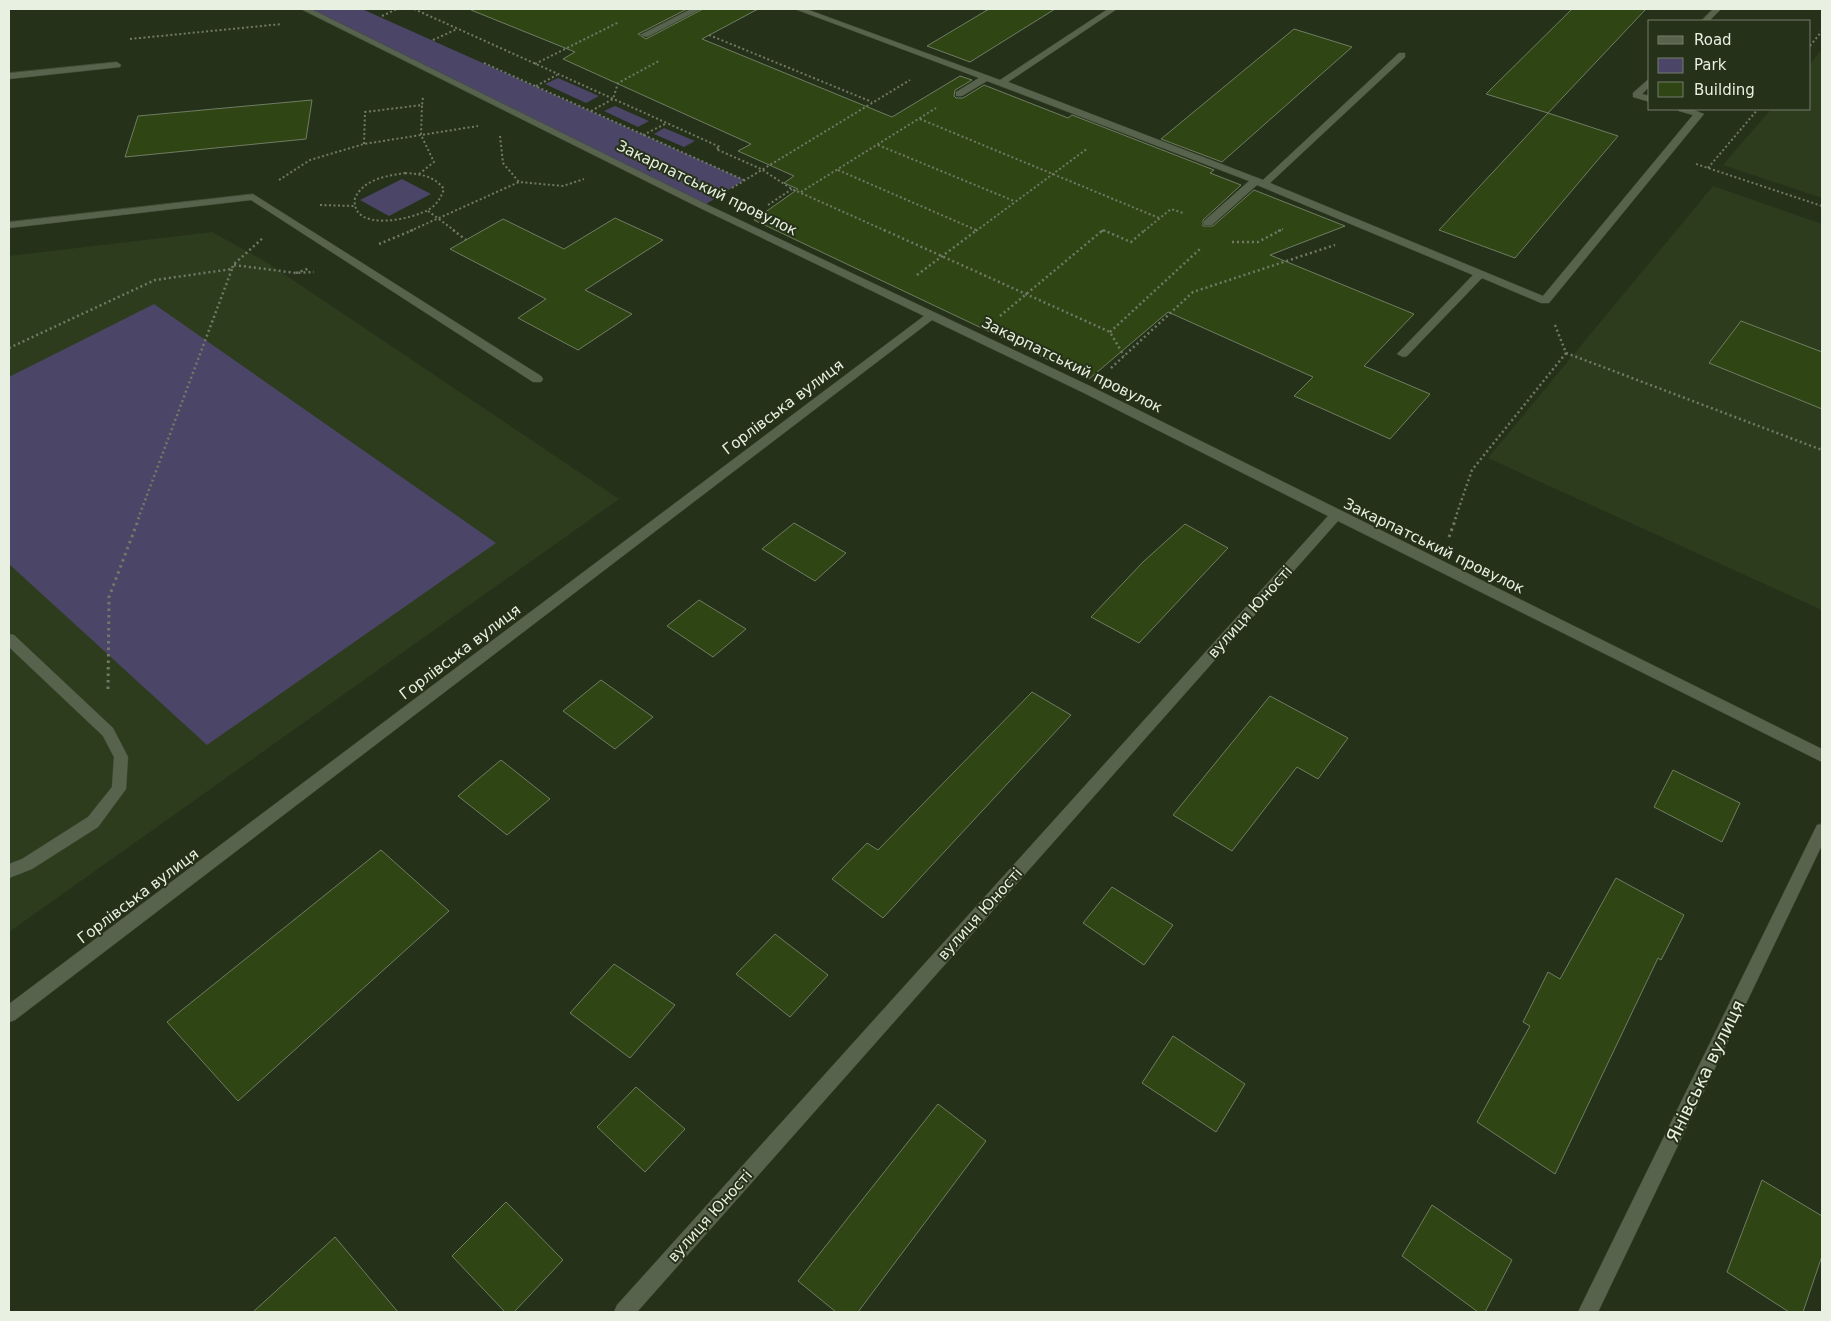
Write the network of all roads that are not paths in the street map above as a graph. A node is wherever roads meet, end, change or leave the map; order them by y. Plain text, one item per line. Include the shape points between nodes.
1 (304, 9) edge
2 (697, 9) edge
3 (799, 9) edge
4 (1112, 9) edge
5 (1717, 9) edge
6 (1706, 20) edge
7 (644, 35) dead end
8 (1402, 55) dead end
9 (117, 65) road end
10 (9, 76) edge
11 (985, 78) junction
12 (1001, 83) junction
13 (1648, 83) edge
14 (960, 94) road end
15 (1648, 98) edge
16 (1685, 110) edge
17 (1260, 183) junction
18 (1208, 223) road end
19 (9, 225) edge
20 (1480, 274) junction
21 (932, 315) junction
22 (1403, 354) dead end
23 (537, 379) dead end
24 (1336, 515) junction
25 (9, 639) edge
26 (1822, 756) edge
27 (1822, 830) edge
28 (9, 871) edge
29 (9, 1014) edge
30 (624, 1312) edge
31 (1588, 1312) edge

1 - 21 street, Закарпатський провулок
2 - 7 street
3 - 11 street
4 - 12 street
5 - 6 street
8 - 17 street
9 - 10 street
11 - 12 street
11 - 14 street
12 - 17 street
13 - 15 street via 1636,95
16 - 20 street via 1699,114 1545,301
17 - 18 street
17 - 20 street
19 - 23 street via 253,197
20 - 22 street
21 - 24 street, Закарпатський провулок
21 - 29 street, Горлівська вулиця
24 - 26 street, Закарпатський провулок
24 - 30 street, вулиця Юності
25 - 28 street via 108,732 122,757 120,789 93,822 27,864
27 - 31 street, Янівська вулиця

